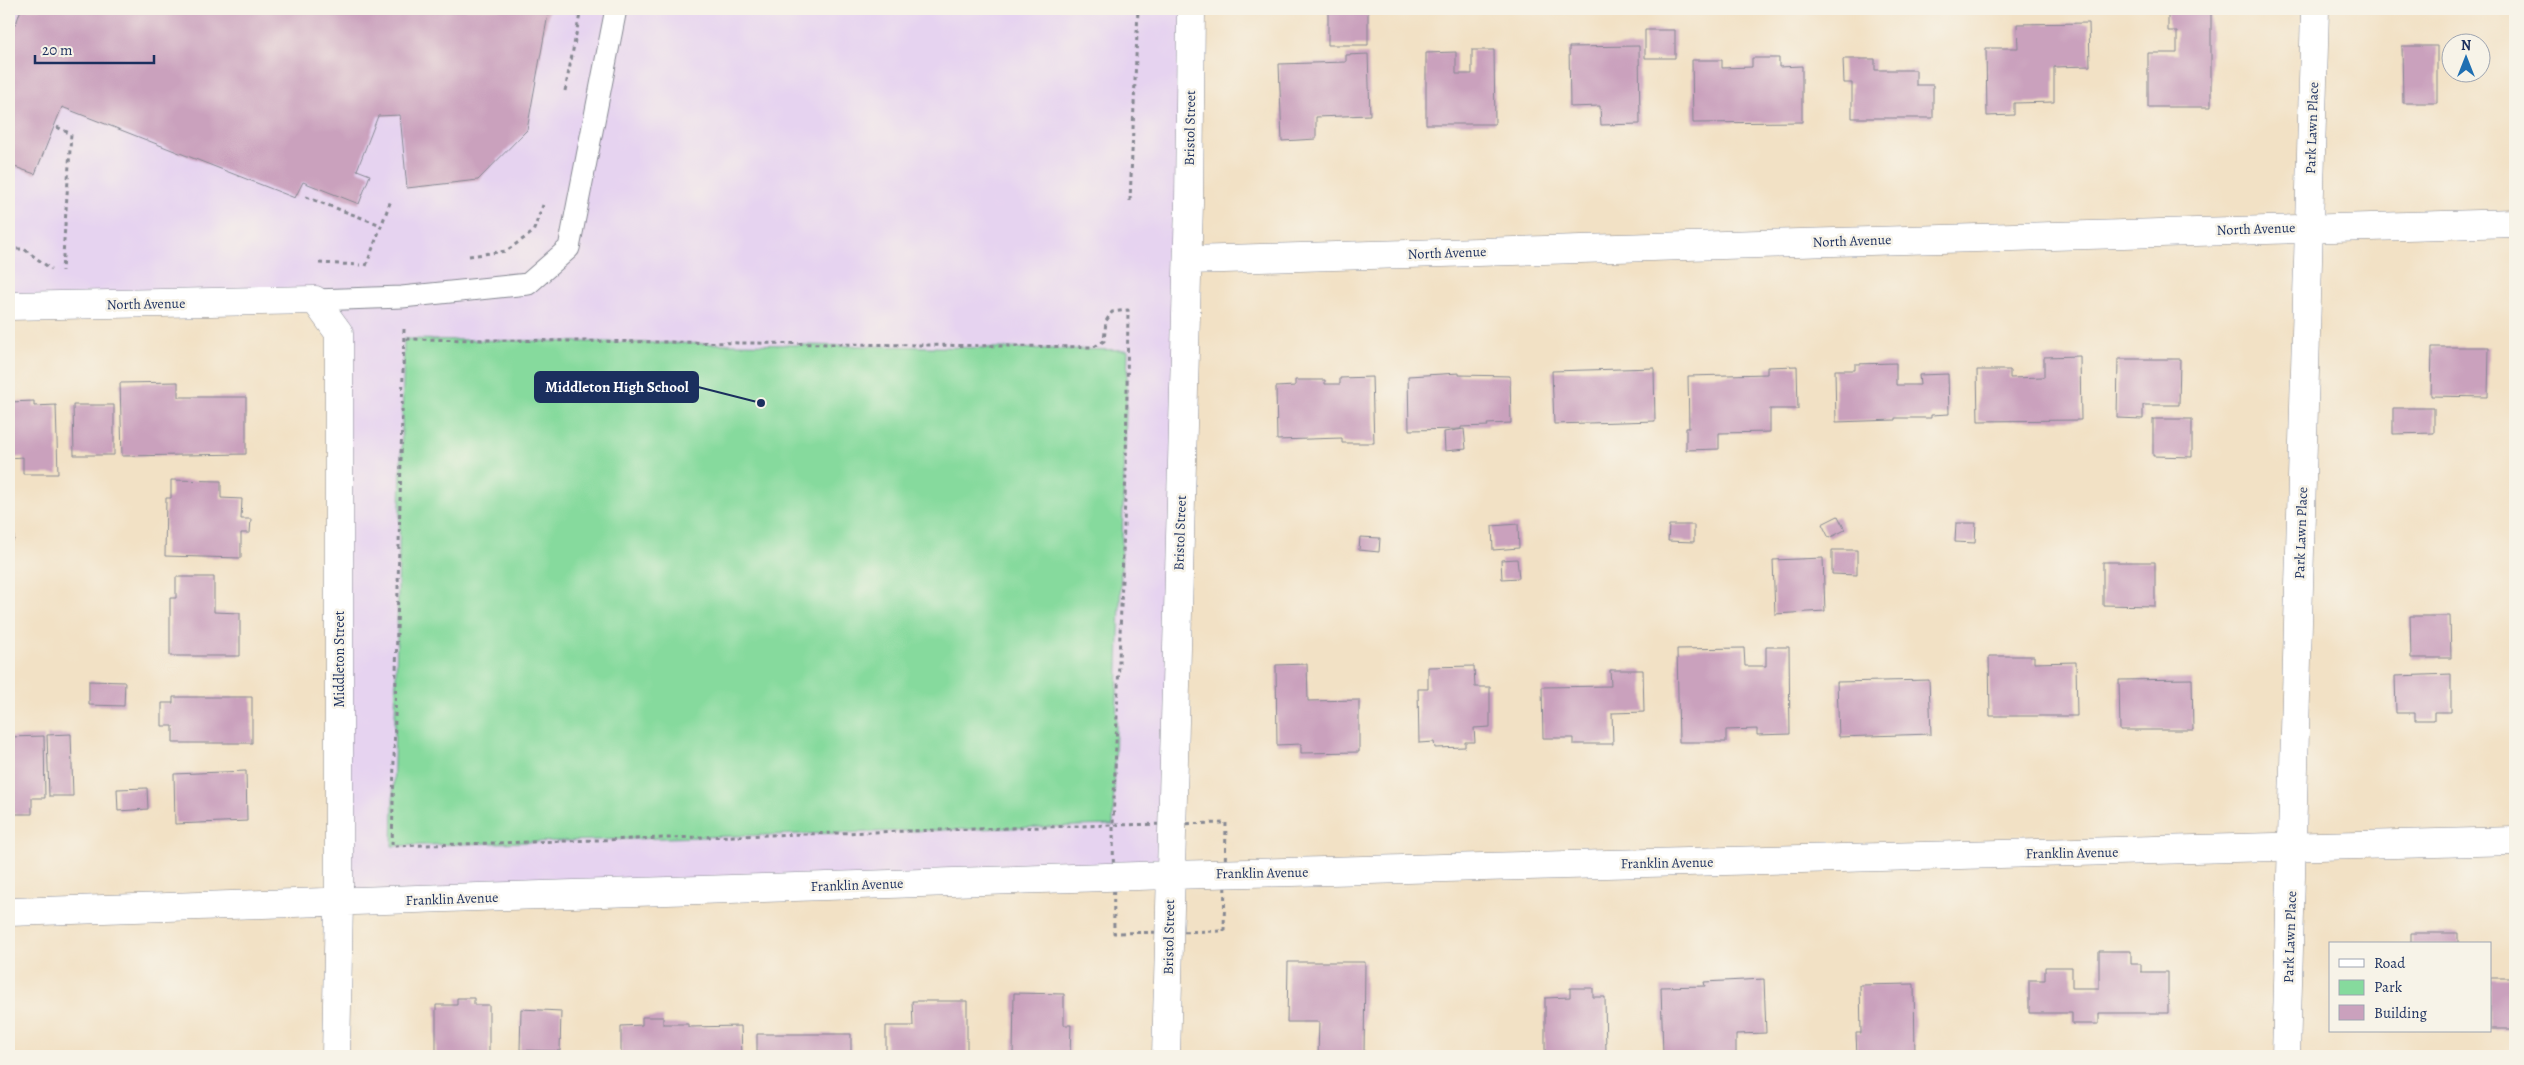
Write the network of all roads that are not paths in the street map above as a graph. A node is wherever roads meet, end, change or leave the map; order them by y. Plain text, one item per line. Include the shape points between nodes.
1 (616, 9) edge
2 (1191, 9) edge
3 (2315, 9) edge
4 (2515, 223) edge
5 (2309, 228) junction
6 (1188, 260) junction
7 (315, 300) junction
8 (9, 306) edge
9 (2515, 841) edge
10 (2292, 848) junction
11 (1170, 875) junction
12 (339, 902) junction
13 (9, 912) edge
14 (336, 1056) edge
15 (1166, 1056) edge
16 (2286, 1056) edge

1 - 7 lane via 569,248 528,284 402,297
2 - 6 street, Bristol Street
3 - 5 street, Park Lawn Place
4 - 5 street, North Avenue
5 - 6 street, North Avenue
5 - 10 street, Park Lawn Place
6 - 11 street, Bristol Street
7 - 8 street, North Avenue
7 - 12 street, Middleton Street via 339,333
9 - 10 street, Franklin Avenue
10 - 11 street, Franklin Avenue
10 - 16 street, Park Lawn Place
11 - 12 street, Franklin Avenue
11 - 15 street, Bristol Street
12 - 13 street, Franklin Avenue
12 - 14 street, Middleton Street

